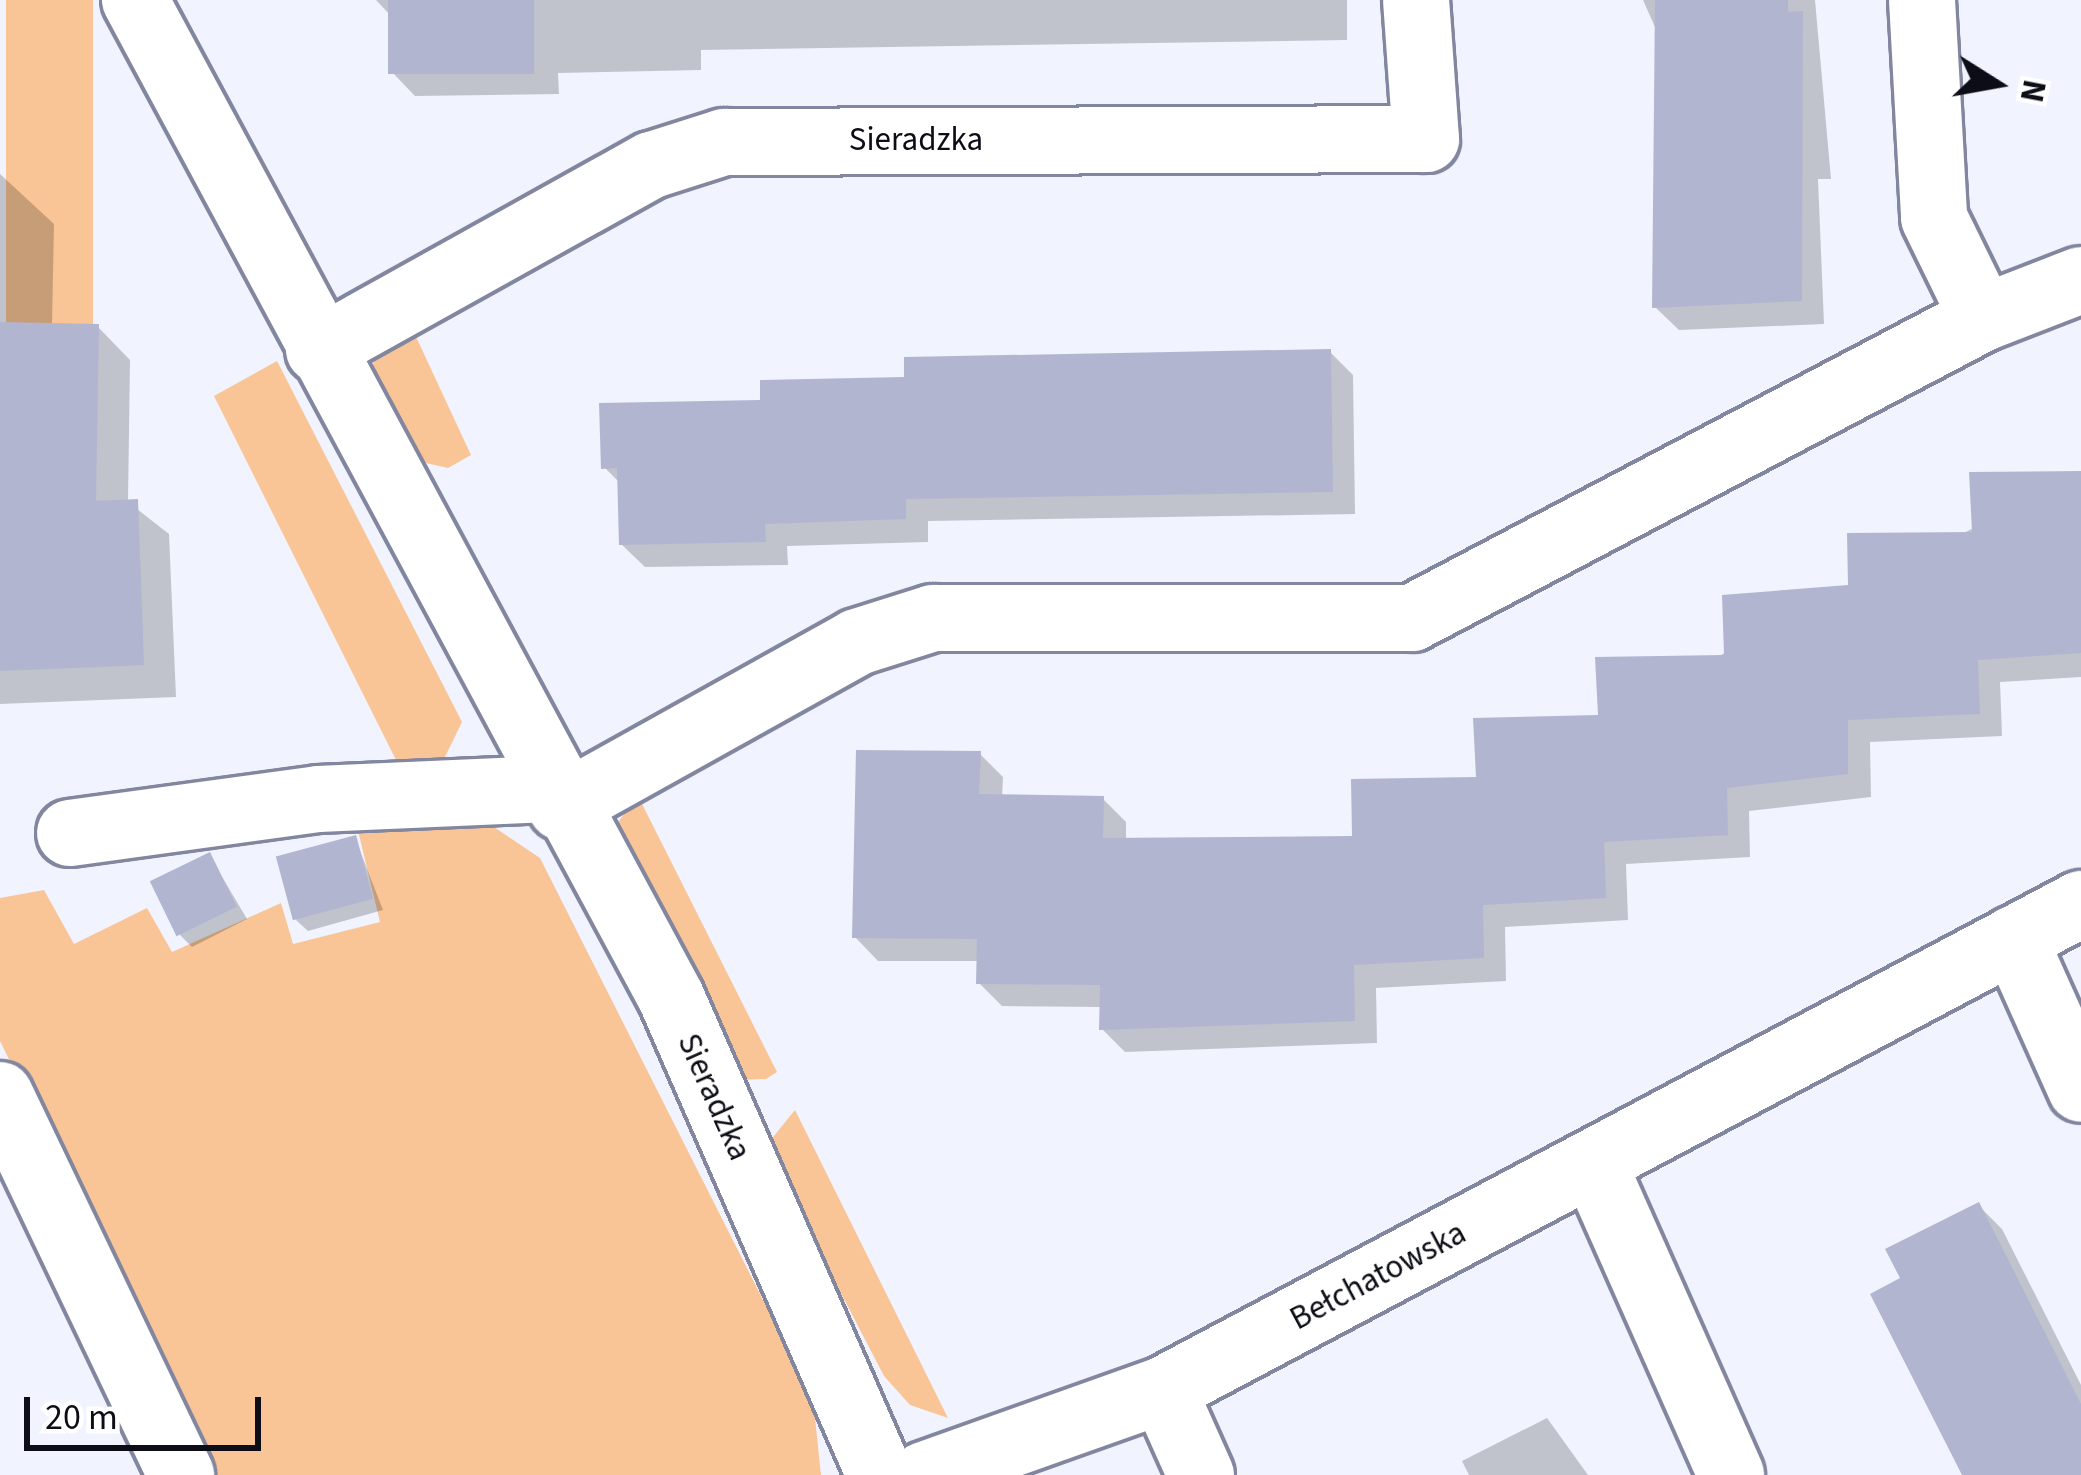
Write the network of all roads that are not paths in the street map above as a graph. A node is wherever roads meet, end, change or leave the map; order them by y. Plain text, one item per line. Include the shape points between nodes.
1 (135, 0) edge
2 (1416, 0) edge
3 (1922, 0) edge
4 (2081, 280) edge
5 (1983, 318) junction
6 (319, 350) junction
7 (556, 798) junction
8 (70, 833) dead end
9 (2081, 904) edge
10 (2014, 939) junction
11 (2081, 1089) edge
12 (0, 1095) edge
13 (1593, 1162) junction
14 (1163, 1390) junction
15 (181, 1475) edge
16 (880, 1475) edge
17 (924, 1475) edge
18 (1201, 1475) edge
19 (1730, 1475) edge

1 - 6 street, Sieradzka
2 - 6 street, Sieradzka via 1426,139 724,142 652,165
3 - 5 street via 1934,218
4 - 5 street
5 - 7 street via 1412,618 933,618 857,642
6 - 7 street, Sieradzka
7 - 8 street via 318,799
7 - 16 street, Sieradzka via 671,997
9 - 10 street, Bełchatowska
10 - 11 street
10 - 13 street, Bełchatowska
12 - 15 street
13 - 14 street, Bełchatowska
13 - 19 street
14 - 17 street, Bełchatowska
14 - 18 street

